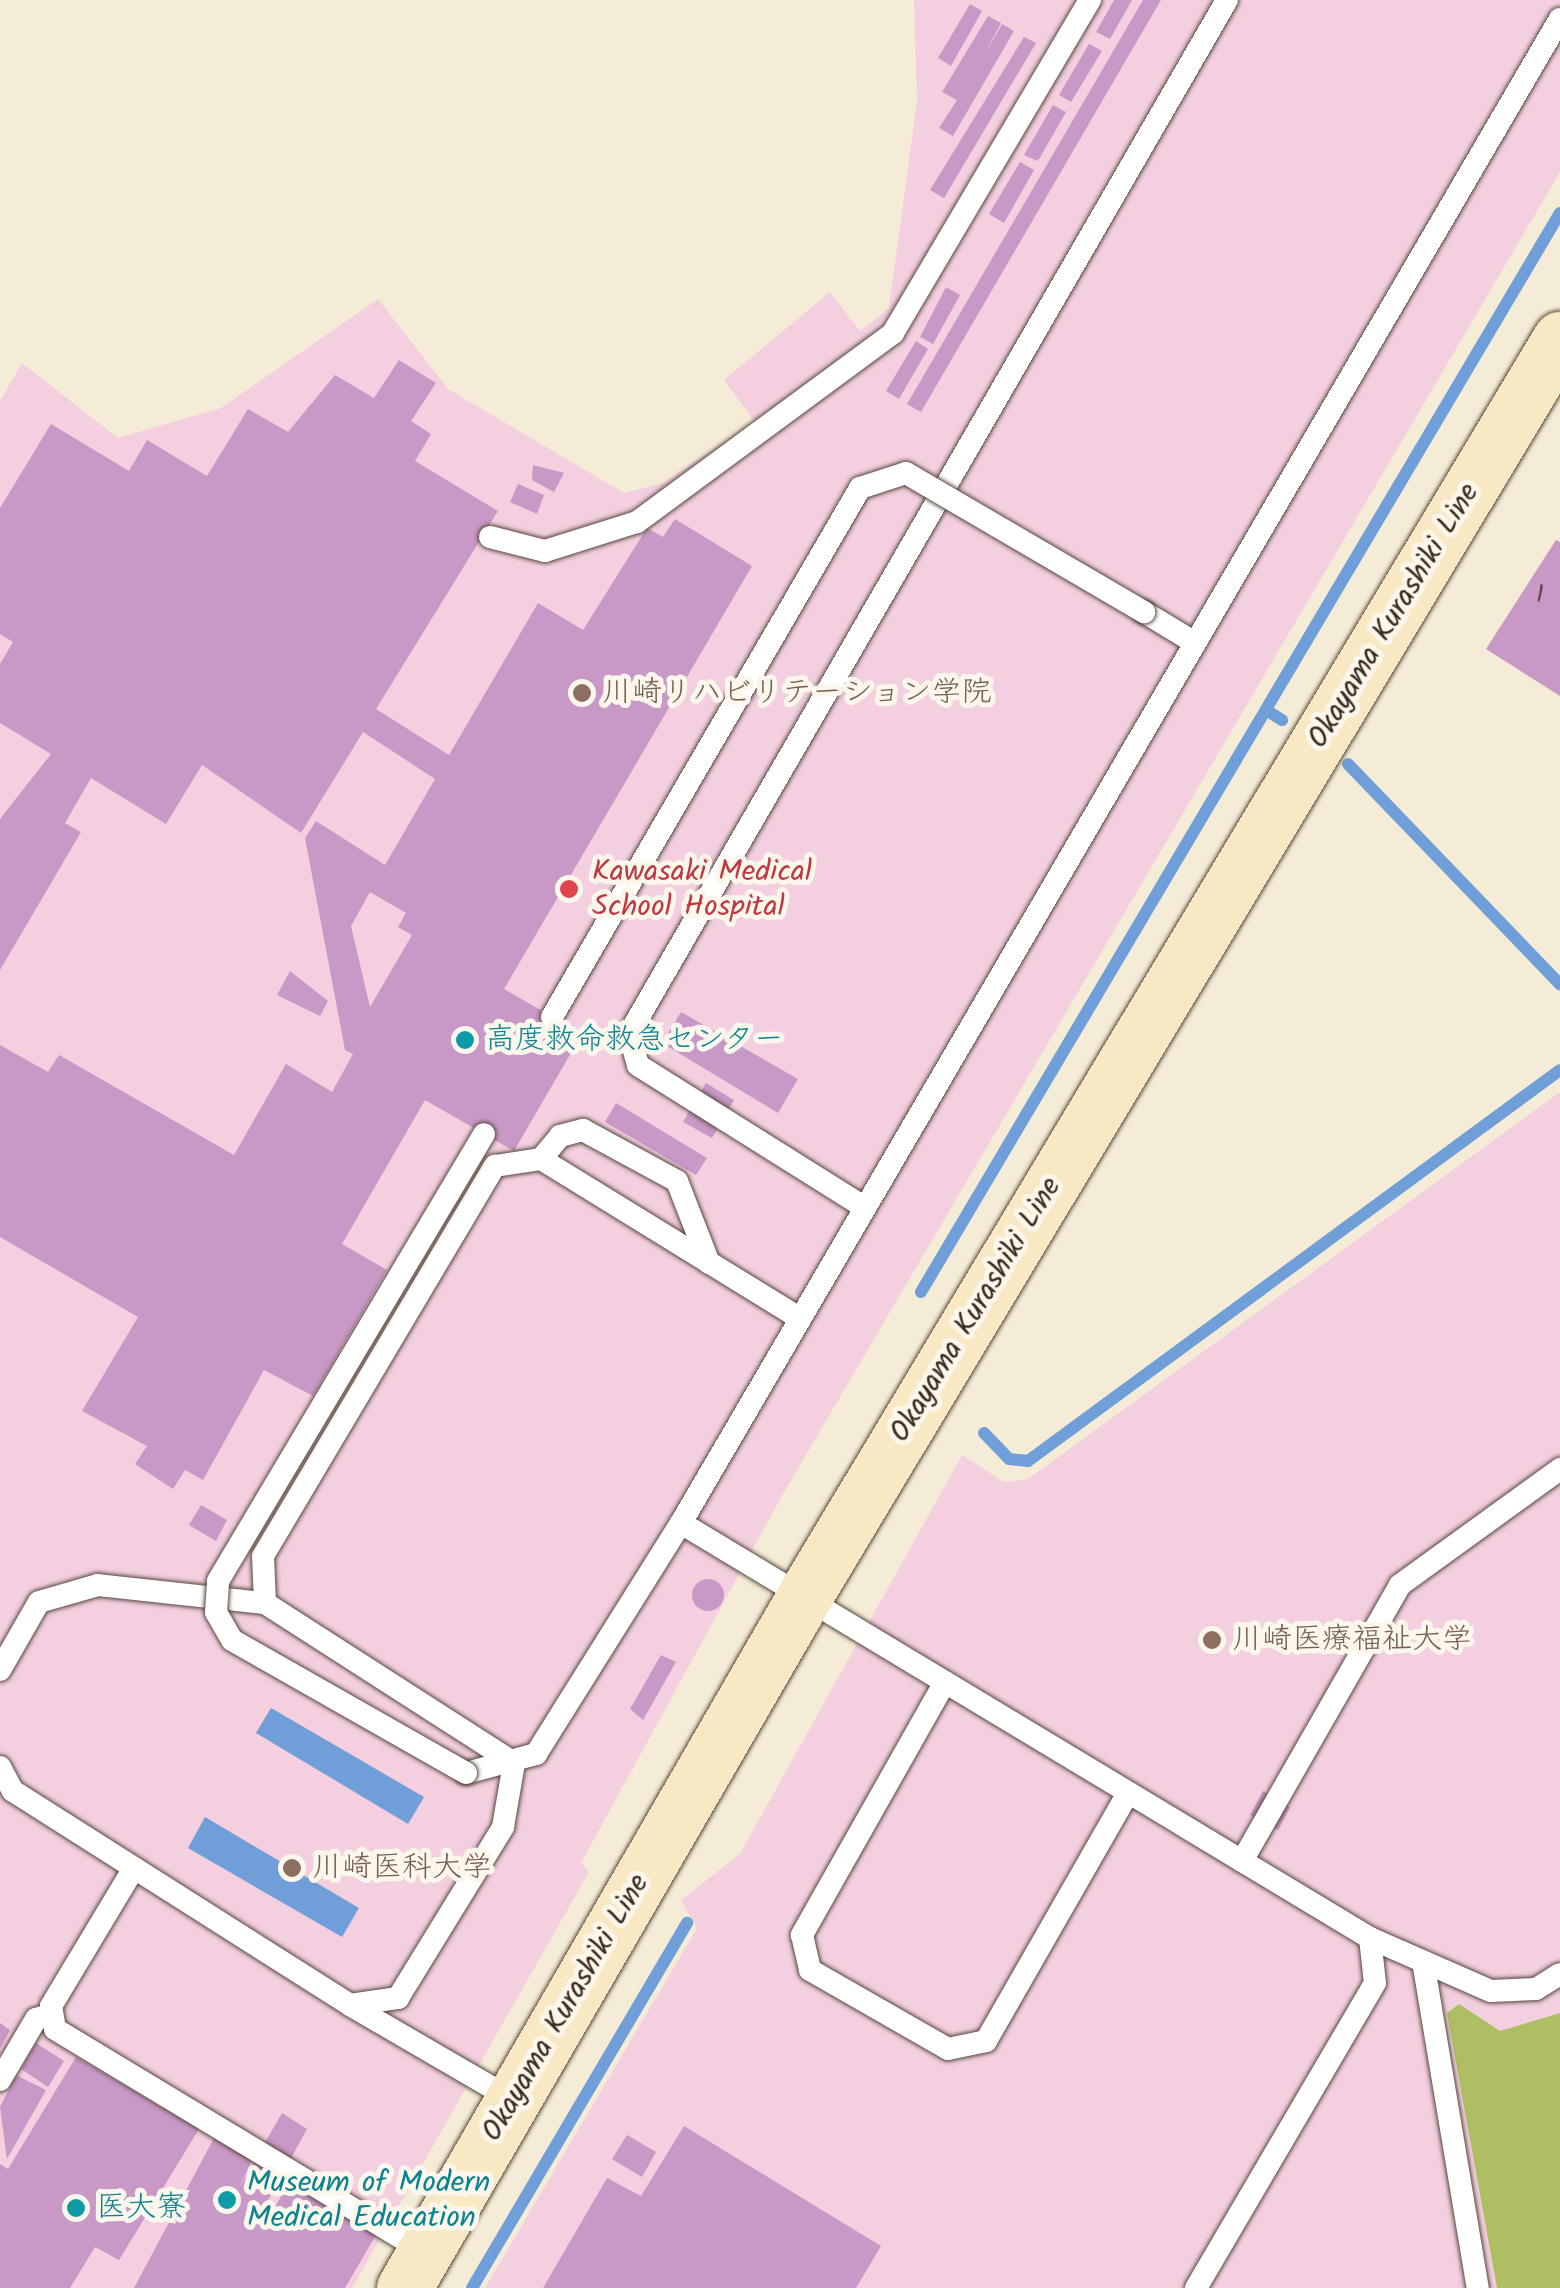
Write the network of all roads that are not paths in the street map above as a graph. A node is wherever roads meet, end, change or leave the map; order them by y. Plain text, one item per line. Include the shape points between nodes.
1 (1090, 0) edge
2 (1228, 0) edge
3 (1560, 19) edge
4 (1560, 339) edge
5 (490, 537) dead end
6 (1192, 642) junction
7 (552, 1017) dead end
8 (484, 1134) dead end
9 (541, 1159) junction
10 (864, 1207) junction
11 (709, 1262) junction
12 (799, 1318) junction
13 (1560, 1469) edge
14 (681, 1523) junction
15 (804, 1597) junction
16 (266, 1602) junction
17 (0, 1670) edge
18 (945, 1682) junction
19 (514, 1763) junction
20 (1, 1772) edge
21 (1128, 1793) junction
22 (1242, 1861) junction
23 (134, 1868) junction
24 (1370, 1938) junction
25 (1424, 1967) junction
26 (1560, 1974) edge
27 (350, 2005) junction
28 (52, 2014) junction
29 (0, 2080) edge
30 (513, 2100) junction
31 (414, 2270) edge
32 (1196, 2288) edge
33 (1478, 2288) edge

1 - 5 lane via 893,333 637,522 545,551
2 - 10 lane via 629,1034 638,1065
3 - 6 lane
4 - 15 main road, Okayama Kurashiki Line
6 - 7 lane, bridge via 906,473 860,488
6 - 10 lane
8 - 19 lane, bridge via 218,1581 216,1612 232,1640 466,1773
9 - 11 lane
9 - 11 lane via 560,1136 583,1130 677,1181
9 - 16 lane via 495,1166 264,1556
10 - 12 lane
11 - 12 lane
12 - 14 lane
13 - 22 lane via 1400,1585
14 - 15 lane
14 - 19 lane via 536,1754
15 - 18 lane
15 - 30 main road, Okayama Kurashiki Line
16 - 17 lane via 98,1585 39,1602
16 - 19 lane
18 - 21 lane
18 - 21 lane via 802,1935 810,1970 948,2049 986,2041
19 - 27 lane via 504,1827 398,1998
20 - 23 lane via 13,1791
21 - 22 lane
22 - 24 lane
23 - 27 lane
23 - 28 lane
24 - 25 lane
24 - 32 lane via 1375,1983
25 - 26 lane via 1491,1990 1536,1988
25 - 33 lane
27 - 30 lane
28 - 29 lane via 36,2019
28 - 31 lane via 55,2029
30 - 31 main road, Okayama Kurashiki Line

